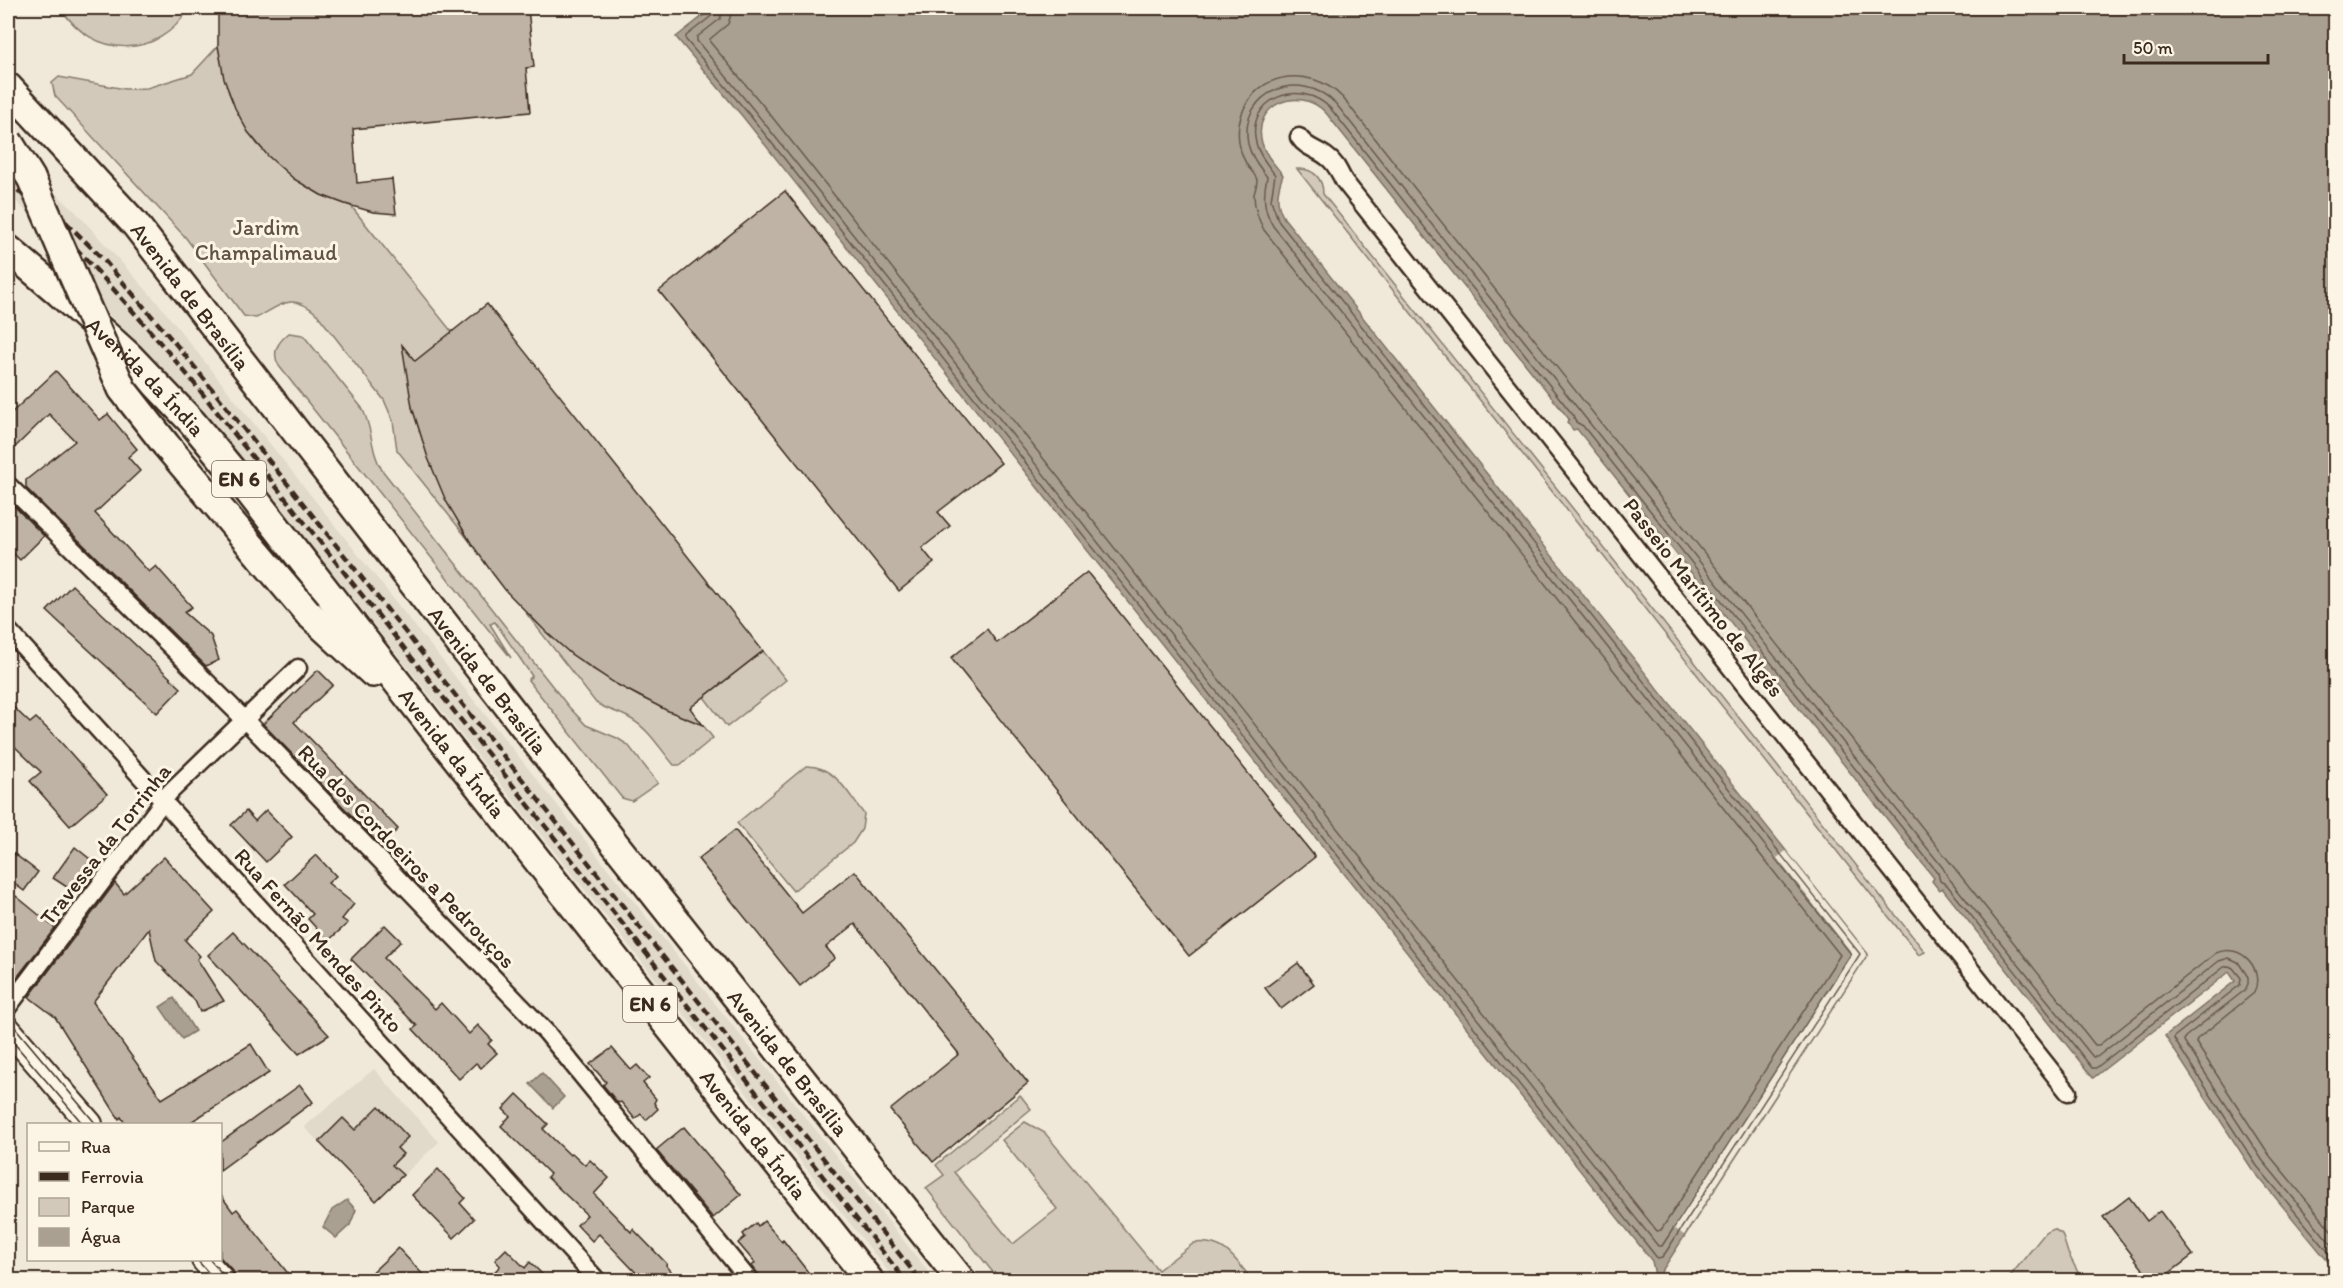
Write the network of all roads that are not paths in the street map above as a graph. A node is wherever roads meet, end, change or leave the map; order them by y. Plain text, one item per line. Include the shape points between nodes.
1 (8, 87) edge
2 (1299, 137) dead end
3 (8, 141) edge
4 (8, 249) edge
5 (8, 485) edge
6 (8, 630) edge
7 (298, 668) dead end
8 (245, 720) junction
9 (432, 727) junction
10 (163, 801) junction
11 (8, 1007) edge
12 (8, 1029) edge
13 (2068, 1092) dead end
14 (88, 1123) edge
15 (205, 1261) edge
16 (222, 1281) edge
17 (597, 1281) edge
18 (749, 1281) edge
19 (869, 1281) edge
20 (961, 1281) edge

1 - 20 main road, Avenida de Brasília via 135,224 615,844
2 - 13 street, Passeio Marítimo de Algés via 1333,162 1344,181
3 - 9 main road, bridge via 31,178 122,389 308,613
4 - 9 main road, Avenida da Índia / EN 6 via 129,356 192,422
5 - 8 street, Rua dos Cordoeiros a Pedrouços
6 - 10 street, Rua Fernão Mendes Pinto
7 - 8 street, Travessa da Torrinha
8 - 10 street, Travessa da Torrinha
8 - 18 street, Rua dos Cordoeiros a Pedrouços via 547,1033
9 - 19 main road, Avenida da Índia / EN 6
10 - 11 street, Travessa da Torrinha
10 - 17 street, Rua Fernão Mendes Pinto
12 - 14 street
15 - 16 street

